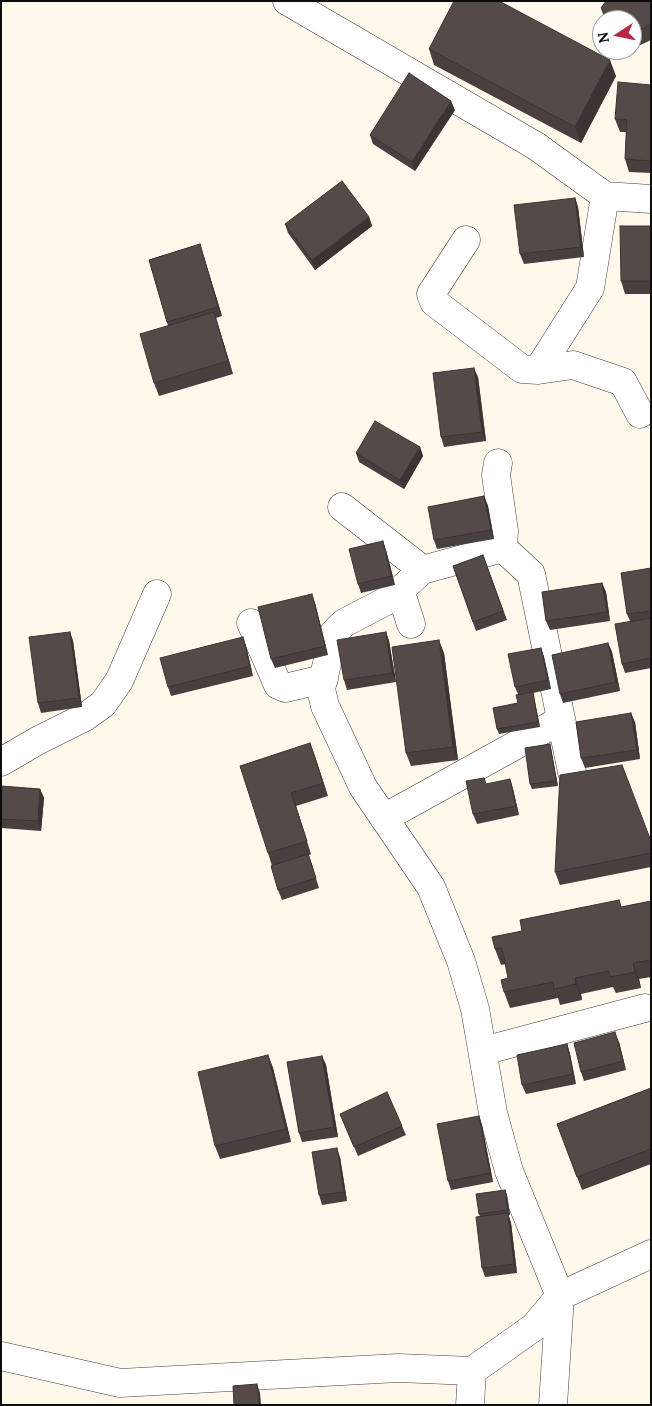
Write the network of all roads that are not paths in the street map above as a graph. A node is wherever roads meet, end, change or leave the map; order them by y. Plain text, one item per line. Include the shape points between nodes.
1 (287, 1) edge
2 (605, 196) junction
3 (651, 198) edge
4 (466, 240) dead end
5 (538, 370) junction
6 (640, 414) dead end
7 (498, 463) dead end
8 (342, 507) dead end
9 (503, 548) junction
10 (423, 570) junction
11 (400, 590) junction
12 (157, 594) dead end
13 (251, 623) dead end
14 (411, 624) dead end
15 (324, 680) junction
16 (561, 720) junction
17 (1, 762) edge
18 (572, 772) edge
19 (384, 818) junction
20 (645, 1008) dead end
21 (483, 1051) junction
22 (651, 1254) edge
23 (560, 1296) junction
24 (1, 1356) edge
25 (472, 1370) junction
26 (470, 1405) edge
27 (553, 1405) edge

1 - 2 street via 536,146
2 - 3 street
2 - 5 street via 590,288
4 - 5 street via 431,294 434,302 522,369
5 - 6 street via 572,365 624,382
7 - 9 street via 496,475 504,531
8 - 10 street
9 - 10 street
9 - 16 street via 531,574
10 - 11 street
11 - 14 street
11 - 15 street via 392,598 344,623 334,633
12 - 17 street via 119,681 103,704
13 - 15 street via 278,685 284,688
15 - 19 street via 325,706 363,787
16 - 18 street
16 - 19 street
19 - 21 street via 431,887 461,961
20 - 21 street
21 - 23 street via 493,1112 509,1171
22 - 23 street
23 - 25 street via 534,1327
23 - 27 street
24 - 25 street via 120,1383 398,1368
25 - 26 street

